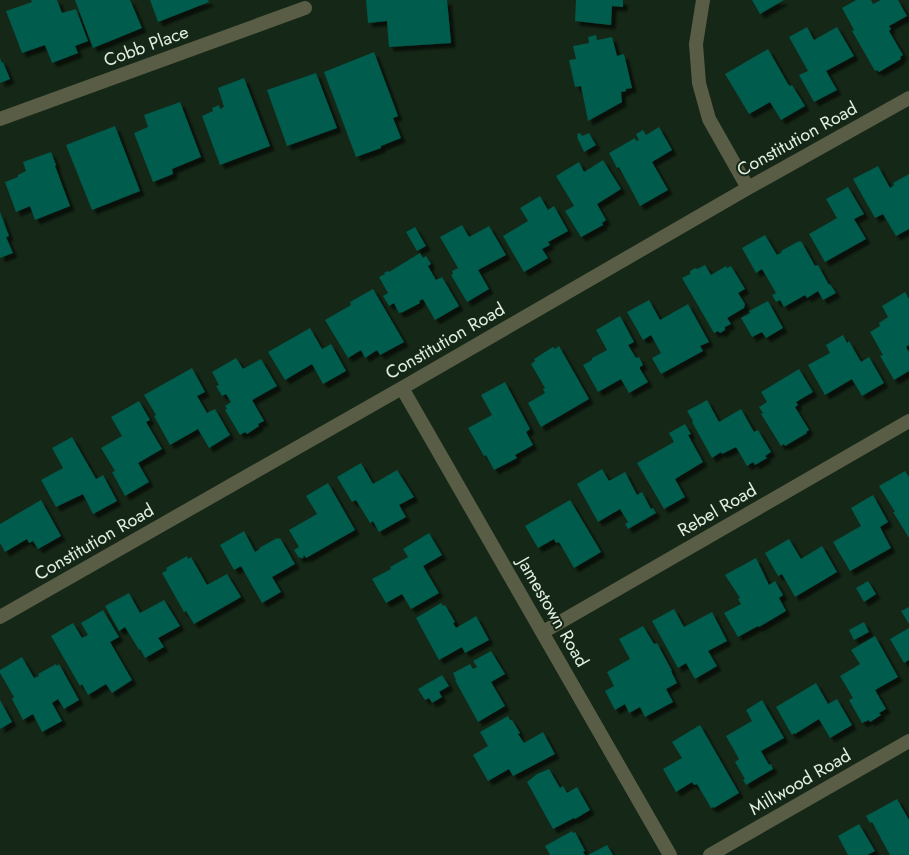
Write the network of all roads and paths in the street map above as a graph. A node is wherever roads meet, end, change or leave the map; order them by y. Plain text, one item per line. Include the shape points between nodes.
1 (703, 0) edge
2 (305, 8) dead end
3 (909, 98) edge
4 (0, 119) edge
5 (748, 188) junction
6 (402, 388) junction
7 (909, 421) edge
8 (0, 617) edge
9 (543, 632) junction
10 (909, 741) edge
11 (670, 855) edge
12 (710, 855) edge

1 - 5 street via 696,44 699,83 709,119
2 - 4 street, Cobb Place
3 - 5 street, Constitution Road
5 - 6 street, Constitution Road
6 - 8 street, Constitution Road
6 - 9 street, Jamestown Road
7 - 9 street, Rebel Road
9 - 11 street, Jamestown Road
10 - 12 street, Millwood Road

